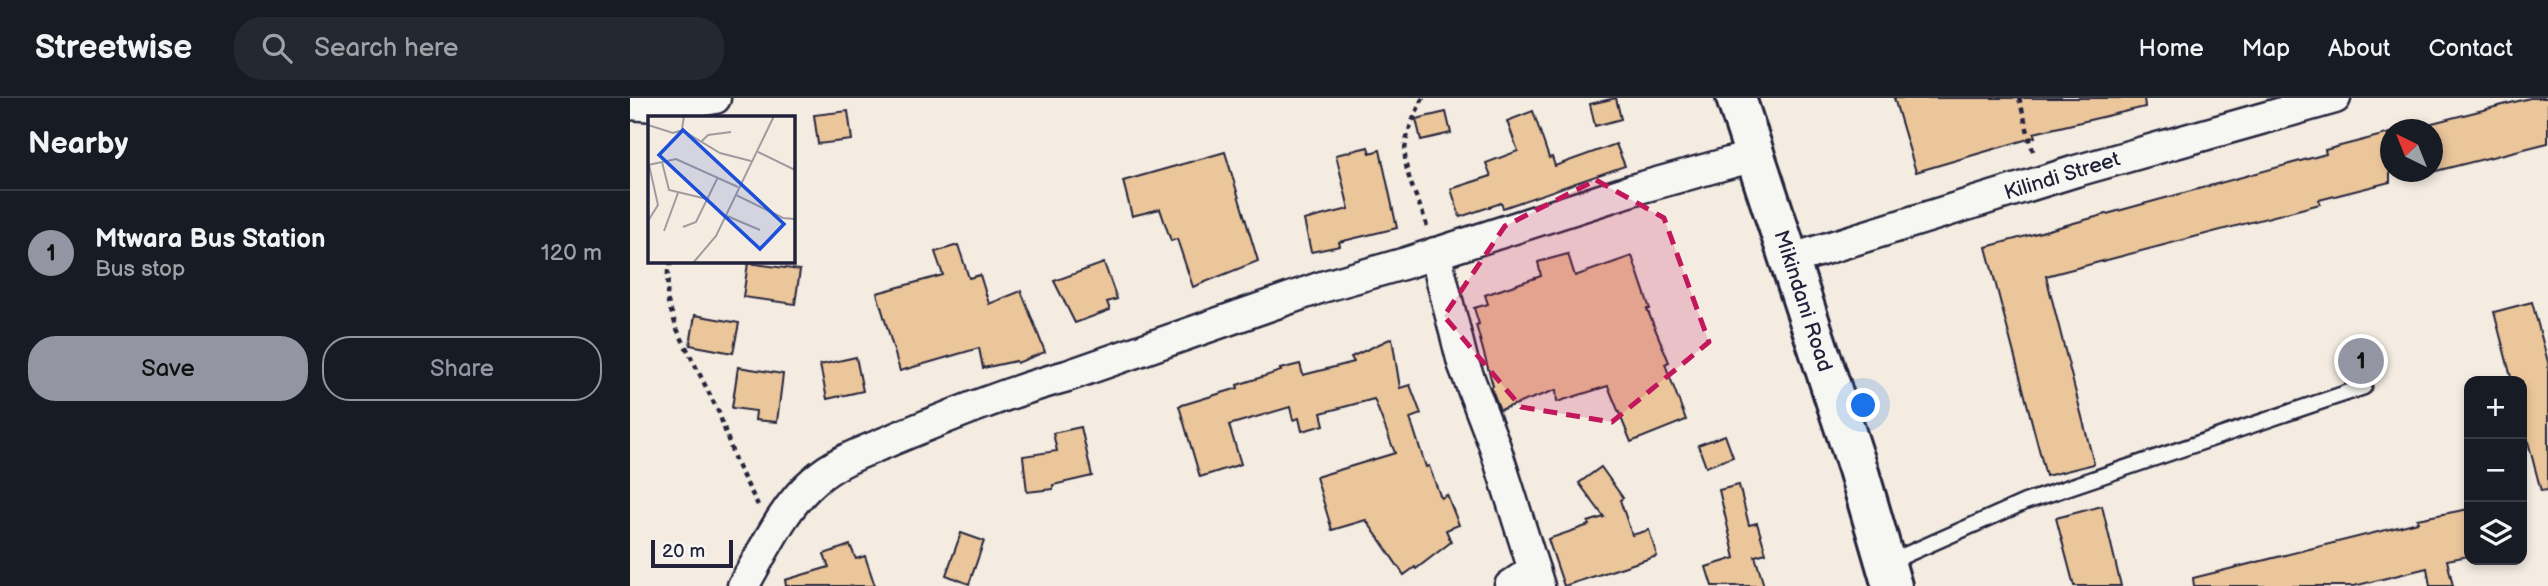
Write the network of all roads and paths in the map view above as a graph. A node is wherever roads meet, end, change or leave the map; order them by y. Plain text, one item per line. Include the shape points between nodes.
1 (715, 98) edge
2 (1423, 98) edge
3 (1736, 98) edge
4 (2019, 98) edge
5 (2335, 98) edge
6 (630, 105) edge
7 (1754, 156) junction
8 (2042, 182) junction
9 (1434, 253) junction
10 (1789, 260) junction
11 (672, 262) edge
12 (2364, 387) dead end
13 (774, 534) junction
14 (1889, 575) edge
15 (1528, 581) edge
16 (743, 586) edge

1 - 6 street via 667,107
2 - 9 path via 1405,150
3 - 7 highway, Mikindani Road
4 - 8 path
5 - 8 street, Kilindi Street
7 - 9 street
7 - 10 highway, Mikindani Road
8 - 10 street, Kilindi Street
9 - 13 street via 969,407 840,463 792,504
9 - 15 street via 1463,363 1494,444
10 - 14 highway, Mikindani Road
11 - 13 path via 667,299 677,329 719,413 736,463
12 - 14 lane via 2025,502
13 - 16 street

